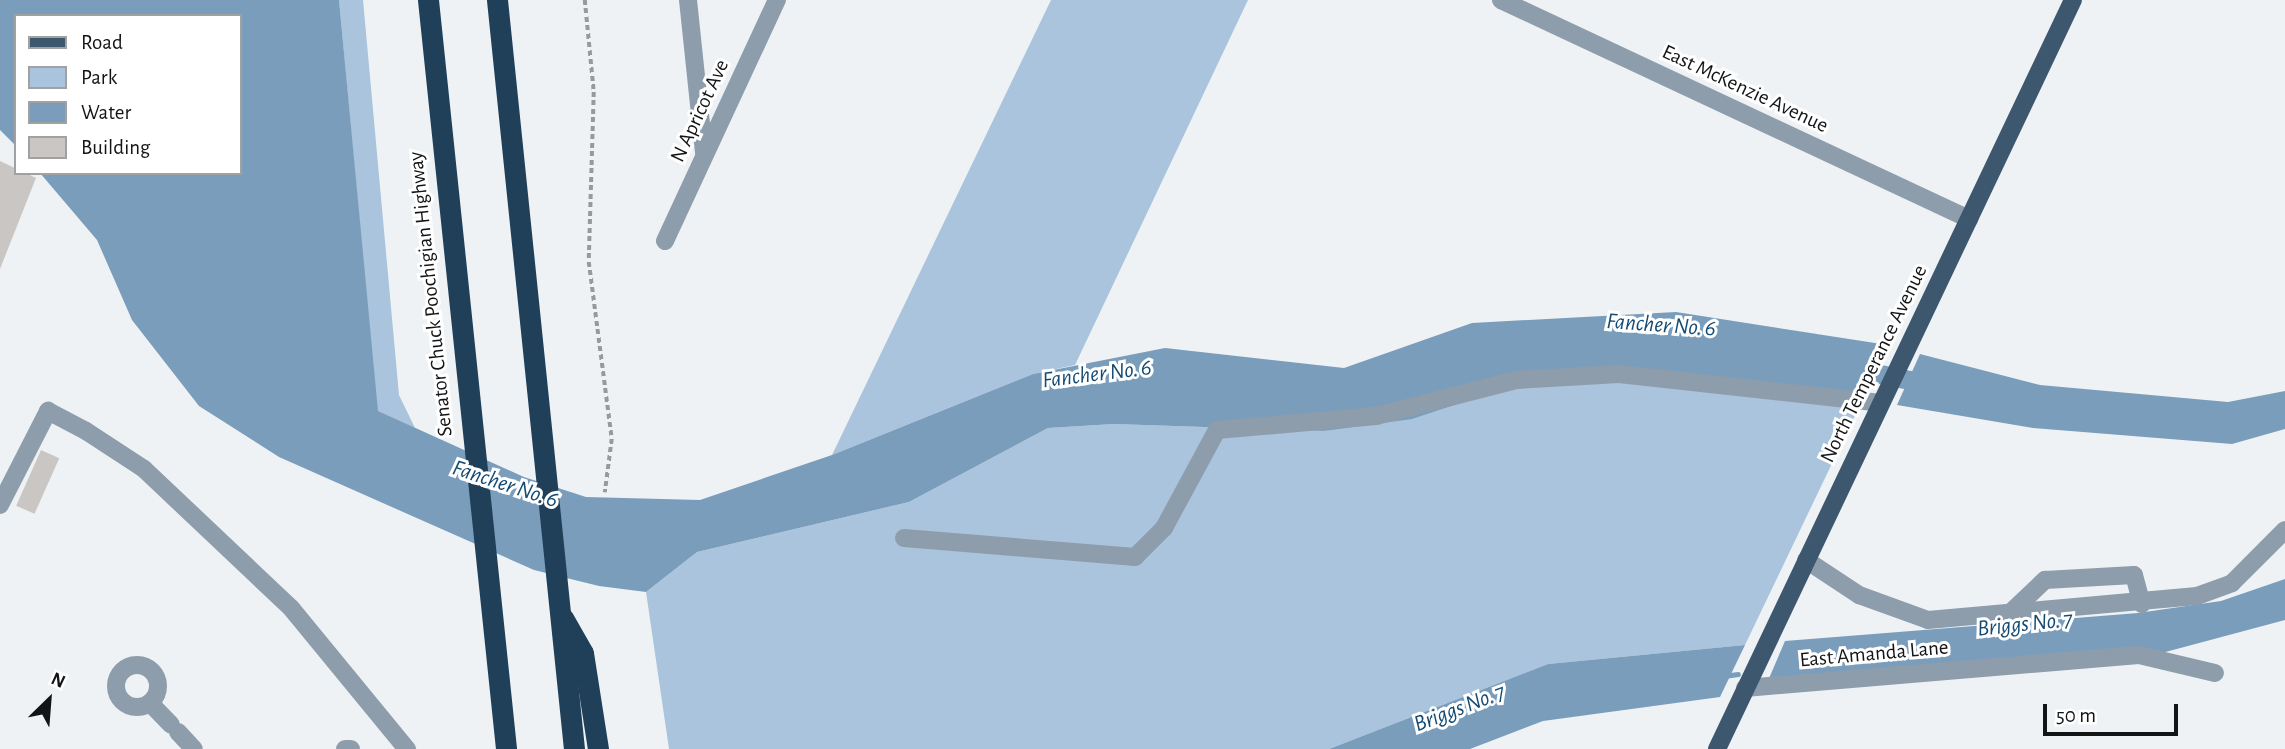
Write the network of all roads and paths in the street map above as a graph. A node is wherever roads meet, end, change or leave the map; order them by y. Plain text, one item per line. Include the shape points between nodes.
1 (428, 0) edge
2 (496, 0) edge
3 (585, 0) edge
4 (688, 0) edge
5 (777, 0) edge
6 (1501, 0) edge
7 (2073, 0) edge
8 (704, 154) junction
9 (1969, 219) junction
10 (665, 241) dead end
11 (1880, 403) junction
12 (605, 494) dead end
13 (0, 505) edge
14 (2285, 530) edge
15 (904, 538) dead end
16 (1806, 560) junction
17 (2142, 604) junction
18 (557, 607) junction
19 (2009, 614) junction
20 (2215, 673) dead end
21 (1745, 688) junction
22 (150, 702) dead end
23 (194, 749) edge
24 (345, 749) edge
25 (351, 749) edge
26 (407, 749) edge
27 (506, 749) edge
28 (574, 749) edge
29 (598, 749) edge
30 (1717, 749) edge

1 - 27 highway, Senator Chuck Poochigian Highway
2 - 18 highway
3 - 12 path via 594,92 591,286 612,439
4 - 8 street
5 - 8 street, N Apricot Ave
6 - 9 street, East McKenzie Avenue
7 - 9 main road, North Temperance Avenue
8 - 10 street, N Apricot Ave
9 - 11 main road, North Temperance Avenue
11 - 15 street via 1619,374 1516,380 1365,418 1217,430 1164,528 1135,557
11 - 16 main road, North Temperance Avenue
13 - 26 street via 48,411 86,431 144,469 290,608
14 - 17 street via 2232,583
16 - 19 street via 1859,595 1928,620
16 - 21 main road, North Temperance Avenue
17 - 19 street
17 - 19 street via 2134,575 2045,580
18 - 28 highway
18 - 29 highway via 583,653
20 - 21 street, East Amanda Lane via 2139,655
21 - 30 main road, North Temperance Avenue
22 - 23 street
24 - 25 street

